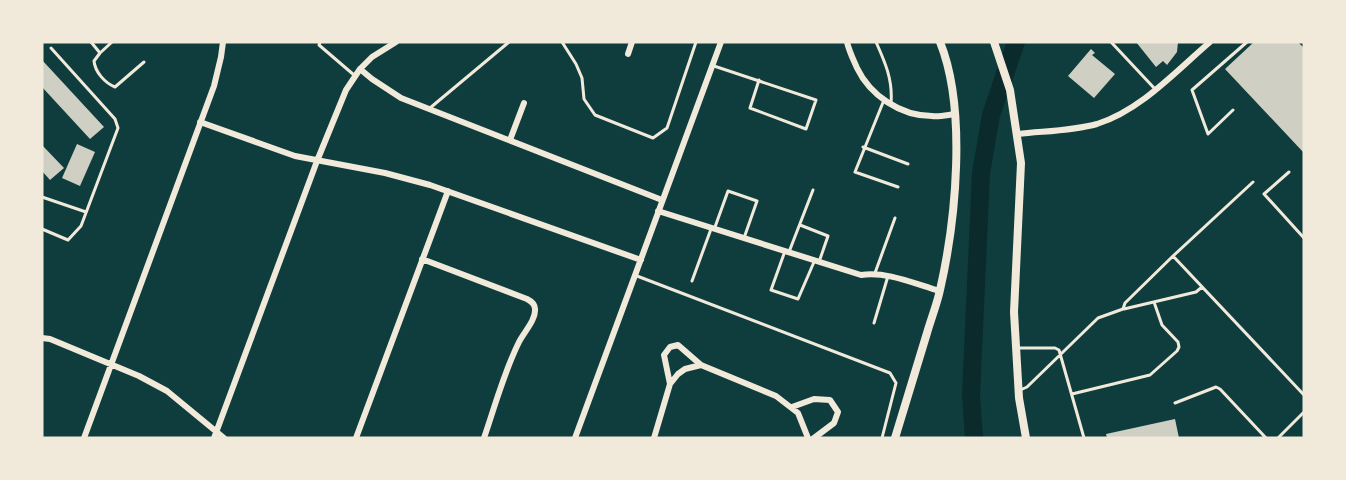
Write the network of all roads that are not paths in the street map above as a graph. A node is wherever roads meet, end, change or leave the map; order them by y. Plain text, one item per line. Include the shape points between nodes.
1 (91, 42) edge
2 (112, 42) edge
3 (223, 42) edge
4 (320, 42) edge
5 (396, 42) edge
6 (509, 42) edge
7 (562, 42) edge
8 (632, 42) edge
9 (696, 42) edge
10 (721, 42) edge
11 (847, 42) edge
12 (876, 42) edge
13 (940, 42) edge
14 (994, 42) edge
15 (1111, 42) edge
16 (1209, 42) edge
17 (1247, 42) edge
18 (51, 48) dead end
19 (100, 53) junction
20 (628, 54) dead end
21 (144, 62) dead end
22 (712, 65) junction
23 (360, 69) junction
24 (355, 76) junction
25 (759, 80) junction
26 (1155, 89) junction
27 (884, 100) junction
28 (524, 103) dead end
29 (891, 104) junction
30 (427, 110) junction
31 (1233, 110) dead end
32 (955, 114) junction
33 (200, 122) junction
34 (1018, 134) junction
35 (510, 140) junction
36 (863, 147) junction
37 (317, 161) junction
38 (908, 164) dead end
39 (1289, 171) dead end
40 (1253, 182) dead end
41 (898, 187) dead end
42 (813, 190) dead end
43 (448, 191) junction
44 (42, 197) edge
45 (662, 200) junction
46 (658, 211) junction
47 (86, 212) junction
48 (895, 218) dead end
49 (800, 225) junction
50 (713, 228) junction
51 (42, 229) edge
52 (744, 238) junction
53 (1304, 238) edge
54 (787, 252) junction
55 (1173, 256) junction
56 (422, 259) junction
57 (641, 260) junction
58 (817, 261) junction
59 (875, 274) junction
60 (635, 275) junction
61 (888, 276) junction
62 (692, 281) dead end
63 (1202, 287) junction
64 (940, 291) junction
65 (1154, 302) junction
66 (1123, 309) junction
67 (874, 323) dead end
68 (42, 338) edge
69 (1015, 348) junction
70 (1060, 354) junction
71 (111, 365) junction
72 (701, 365) junction
73 (670, 384) junction
74 (1018, 392) junction
75 (1072, 394) junction
76 (1304, 395) edge
77 (1175, 403) dead end
78 (792, 407) junction
79 (1304, 412) edge
80 (217, 431) junction
81 (84, 438) edge
82 (214, 438) edge
83 (224, 438) edge
84 (356, 438) edge
85 (484, 438) edge
86 (575, 438) edge
87 (654, 438) edge
88 (808, 438) edge
89 (814, 438) edge
90 (882, 438) edge
91 (895, 438) edge
92 (1026, 438) edge
93 (1084, 438) edge
94 (1266, 438) edge
95 (1278, 438) edge

1 - 19 lane
2 - 19 lane
3 - 33 street via 214,86
4 - 24 lane
5 - 23 street
6 - 30 lane
7 - 9 lane via 582,78 588,107 596,115 653,138 667,128
8 - 20 street
10 - 22 street
11 - 27 street via 864,81
12 - 29 lane via 892,88
13 - 32 street
14 - 34 street via 1010,90
15 - 26 lane
16 - 26 street
17 - 31 lane via 1192,90 1208,134
18 - 47 lane via 115,119 118,128
19 - 21 lane via 94,61 96,70 114,87
22 - 25 lane
22 - 45 street
23 - 24 street
23 - 30 street via 388,91
24 - 37 street
25 - 25 lane via 816,100 806,129 750,108
26 - 34 street via 1128,109 1098,123
27 - 29 street
27 - 36 lane
28 - 35 street
29 - 32 street via 930,117
30 - 35 street
32 - 64 street via 956,175
33 - 37 street
33 - 71 street
34 - 69 street via 1021,163
35 - 45 street
36 - 38 lane
36 - 41 lane via 855,172
37 - 43 street via 385,173
37 - 80 street
39 - 53 lane via 1264,195
40 - 55 lane
42 - 49 lane
43 - 56 street
43 - 57 street
44 - 47 lane
45 - 46 street
46 - 50 street
46 - 57 street
47 - 51 lane via 81,226 68,240
48 - 59 lane
49 - 54 lane
49 - 58 lane via 828,236
50 - 52 street
50 - 52 lane via 728,191 757,201
50 - 62 lane
52 - 54 street
54 - 58 street
54 - 58 lane via 771,290 798,299
55 - 63 lane
55 - 66 lane
56 - 84 street
56 - 85 street via 527,299 535,306 531,324 512,354
57 - 60 street
58 - 59 street via 861,275
59 - 61 street
60 - 86 street
60 - 90 lane via 890,373 896,383
61 - 64 street
61 - 67 lane
63 - 65 lane
63 - 76 lane
64 - 91 street
65 - 66 lane
65 - 75 lane via 1162,325 1178,342 1177,351 1150,375
66 - 70 lane via 1098,318
68 - 71 street
69 - 70 lane via 1055,348
69 - 74 street
70 - 74 lane
70 - 75 lane
71 - 80 street via 167,391
71 - 81 street
72 - 73 street via 685,369
72 - 73 street via 678,345 670,347 664,355
72 - 78 street via 765,390
73 - 87 street
74 - 92 street
75 - 93 lane
77 - 94 lane via 1216,387
78 - 88 street
78 - 89 street via 814,399 830,400 838,412 834,423
79 - 95 lane
80 - 82 street
80 - 83 street

